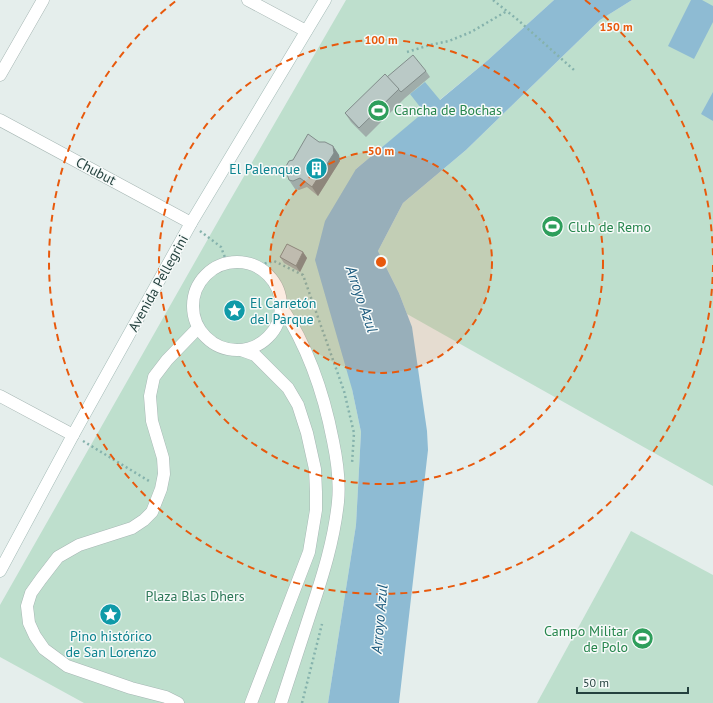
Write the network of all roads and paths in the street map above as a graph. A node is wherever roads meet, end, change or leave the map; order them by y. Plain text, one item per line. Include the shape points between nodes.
1 (43, 0) edge
2 (248, 0) edge
3 (325, 0) edge
4 (493, 0) edge
5 (507, 11) junction
6 (306, 31) junction
7 (407, 52) dead end
8 (574, 70) dead end
9 (0, 75) edge
10 (0, 120) edge
11 (191, 223) junction
12 (227, 263) junction
13 (281, 306) junction
14 (198, 328) junction
15 (241, 350) junction
16 (0, 396) edge
17 (73, 435) junction
18 (162, 489) junction
19 (0, 571) edge
20 (178, 703) edge
21 (251, 703) edge
22 (281, 703) edge

1 - 9 street
2 - 6 street
3 - 6 street, Avenida Pellegrini
4 - 5 path
5 - 7 path via 471,32 449,41
5 - 8 path
6 - 11 street, Avenida Pellegrini
10 - 11 street, Chubut
11 - 12 path via 221,247
11 - 17 street, Avenida Pellegrini
12 - 13 street via 246,263 266,273 274,282
12 - 14 street via 207,274 196,288 192,305 193,317
13 - 15 street via 280,319 265,341
13 - 22 street via 305,349 323,400 337,464 338,500 327,563
14 - 15 street via 216,346 228,350
14 - 18 street via 154,377 150,396 152,421 164,458
15 - 21 street via 255,355 288,388 298,405 315,469 316,484 316,510 309,552
16 - 17 street
17 - 18 path
17 - 19 street, Avenida Pellegrini
18 - 20 street via 152,512 132,528 79,545 58,557 31,593 27,606 34,636 44,649 67,666

